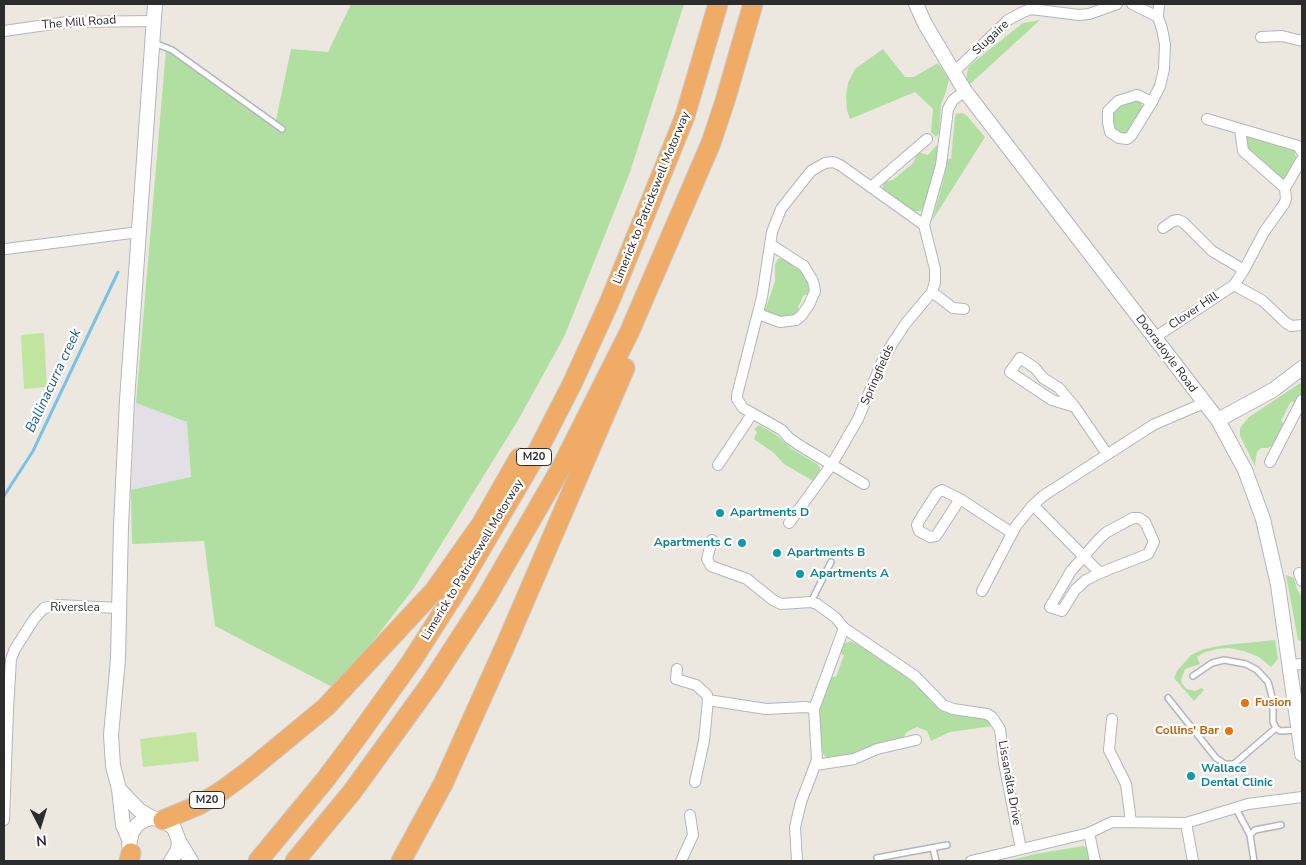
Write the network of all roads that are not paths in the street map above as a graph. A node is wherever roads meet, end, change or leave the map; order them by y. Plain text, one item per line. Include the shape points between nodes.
1 (155, 4) edge
2 (718, 4) edge
3 (753, 4) edge
4 (916, 4) edge
5 (1117, 4) edge
6 (1132, 4) edge
7 (1159, 4) edge
8 (1031, 6) edge
9 (1158, 17) junction
10 (154, 22) junction
11 (4, 31) edge
12 (1261, 37) dead end
13 (1302, 41) edge
14 (153, 43) junction
15 (954, 72) junction
16 (965, 91) junction
17 (1152, 102) junction
18 (1207, 119) dead end
19 (1240, 128) junction
20 (282, 129) dead end
21 (927, 139) dead end
22 (711, 143) junction
23 (1302, 152) edge
24 (1302, 158) edge
25 (667, 161) junction
26 (871, 187) junction
27 (1285, 188) junction
28 (924, 225) junction
29 (1162, 228) dead end
30 (139, 232) junction
31 (770, 244) junction
32 (6, 249) dead end
33 (1244, 270) junction
34 (1234, 284) junction
35 (932, 292) junction
36 (964, 309) dead end
37 (758, 314) junction
38 (1302, 325) edge
39 (1154, 338) junction
40 (1302, 368) edge
41 (1302, 400) edge
42 (1202, 402) junction
43 (1075, 407) junction
44 (752, 414) junction
45 (1218, 420) junction
46 (1106, 454) junction
47 (1270, 462) dead end
48 (832, 464) junction
49 (718, 465) dead end
50 (864, 484) dead end
51 (960, 499) junction
52 (1033, 505) junction
53 (789, 523) dead end
54 (1012, 533) junction
55 (712, 540) dead end
56 (1084, 558) junction
57 (831, 562) dead end
58 (1100, 573) junction
59 (982, 591) dead end
60 (810, 602) junction
61 (119, 608) junction
62 (844, 628) junction
63 (1296, 665) edge
64 (678, 669) dead end
65 (1192, 676) dead end
66 (1168, 698) dead end
67 (708, 700) junction
68 (814, 709) junction
69 (1112, 719) dead end
70 (1276, 728) junction
71 (1299, 730) junction
72 (916, 740) dead end
73 (1302, 754) edge
74 (816, 765) junction
75 (695, 782) dead end
76 (119, 790) junction
77 (1302, 797) edge
78 (1235, 807) junction
79 (690, 815) dead end
80 (158, 819) junction
81 (4, 820) edge
82 (1131, 822) junction
83 (1186, 823) junction
84 (1281, 825) dead end
85 (1089, 833) junction
86 (1250, 835) junction
87 (179, 841) junction
88 (947, 845) dead end
89 (933, 848) junction
90 (1021, 848) junction
91 (132, 854) edge
92 (877, 858) dead end
93 (171, 861) edge
94 (191, 861) edge
95 (258, 861) edge
96 (295, 861) edge
97 (401, 861) edge
98 (681, 861) edge
99 (797, 861) edge
100 (936, 861) edge
101 (971, 861) edge
102 (1095, 861) edge
103 (1193, 861) edge
104 (1254, 861) edge

1 - 10 street
2 - 25 highway, Limerick to Patrickswell Motorway / M20 via 685,116
3 - 22 highway, M20
4 - 15 street, Dooradoyle Road
5 - 8 street, Slugaire via 1079,16
6 - 9 street
7 - 9 street
8 - 15 street, Slugaire via 1008,20
9 - 17 street via 1165,40 1165,56 1160,86
10 - 11 street, The Mill Road via 67,22
10 - 14 street
12 - 13 street via 1282,36
14 - 20 lane via 172,50
14 - 30 street
15 - 16 street, Dooradoyle Road
16 - 28 street via 948,108 941,165
16 - 39 street, Dooradoyle Road
17 - 17 street via 1127,139 1110,132 1108,111 1118,101 1137,95
18 - 19 street
19 - 23 street via 1298,146
19 - 27 street via 1243,151
21 - 26 street
22 - 96 highway, M20 via 629,333 537,512 431,683 352,792
22 - 97 highway, M20 via 690,216 567,503 443,784
24 - 27 street, Clover Hill
25 - 80 highway, M20 via 602,302 520,456 482,523 434,591 326,707 223,790 199,805
25 - 95 highway, Limerick to Patrickswell Motorway / M20 via 572,384 501,517 447,606 358,736
26 - 28 street
26 - 31 street via 833,162 818,166 781,208
27 - 33 street, Clover Hill via 1284,204 1264,232
28 - 35 street via 935,269
29 - 33 street via 1173,221 1183,222 1212,251
30 - 32 street
30 - 61 street via 124,452
31 - 37 street
31 - 37 street via 804,266 810,273 815,291 809,305 794,320 780,322
33 - 34 street, Clover Hill
34 - 38 street via 1260,299 1285,322 1292,326
34 - 39 street, Clover Hill
35 - 36 street via 953,308
35 - 48 street, Springfields via 892,344 860,415
37 - 44 street via 737,395 739,404
39 - 42 street, Dooradoyle Road
40 - 45 street via 1273,390
41 - 47 street
42 - 45 street, Dooradoyle Road
42 - 46 street via 1153,425
43 - 43 street via 1059,388 1020,358 1010,372 1052,400
43 - 46 street
44 - 48 street
44 - 49 street
45 - 63 street, Dooradoyle Road via 1245,470 1264,519
46 - 52 street
48 - 50 street
48 - 53 street, Springfields
51 - 51 street via 946,491 939,492 918,521 919,531 930,537 936,536
51 - 54 street
52 - 54 street
52 - 56 street
54 - 59 street
55 - 60 street via 707,559 711,566 747,579 781,604
56 - 58 street
56 - 58 street via 1071,571 1050,607 1062,611 1075,590
56 - 58 street via 1107,532 1133,518 1145,522 1154,542 1148,554
57 - 60 lane
60 - 62 street, Lissanálta Drive via 824,608
61 - 76 street via 111,734 113,766
61 - 81 street, Riverslea via 58,605 44,608 15,649 11,659
62 - 68 street
62 - 90 street, Lissanálta Drive via 915,676 945,706 987,714 996,720
63 - 71 street, Dooradoyle Road
64 - 67 street via 676,679 696,685
65 - 70 lane via 1212,663 1224,660 1246,664 1257,670 1271,690
66 - 70 lane via 1216,758 1225,764 1234,764
67 - 68 street via 757,708
67 - 75 street via 704,742
68 - 74 street
69 - 82 street via 1109,750 1126,784
70 - 71 lane via 1280,731
71 - 73 street, Dooradoyle Road
72 - 74 street via 877,749 854,759
74 - 99 street via 795,827
76 - 80 street via 139,810
76 - 91 street via 123,825
77 - 78 street
78 - 83 street
78 - 86 lane
79 - 98 street via 693,835
80 - 87 street via 174,828
80 - 91 street via 144,820 137,825 132,832
82 - 83 street
82 - 85 street via 1108,823
83 - 103 street
84 - 86 lane via 1255,830
85 - 90 street
85 - 102 street
86 - 104 lane
87 - 93 street
87 - 94 street
88 - 89 lane
89 - 92 lane
89 - 100 lane
90 - 101 street

